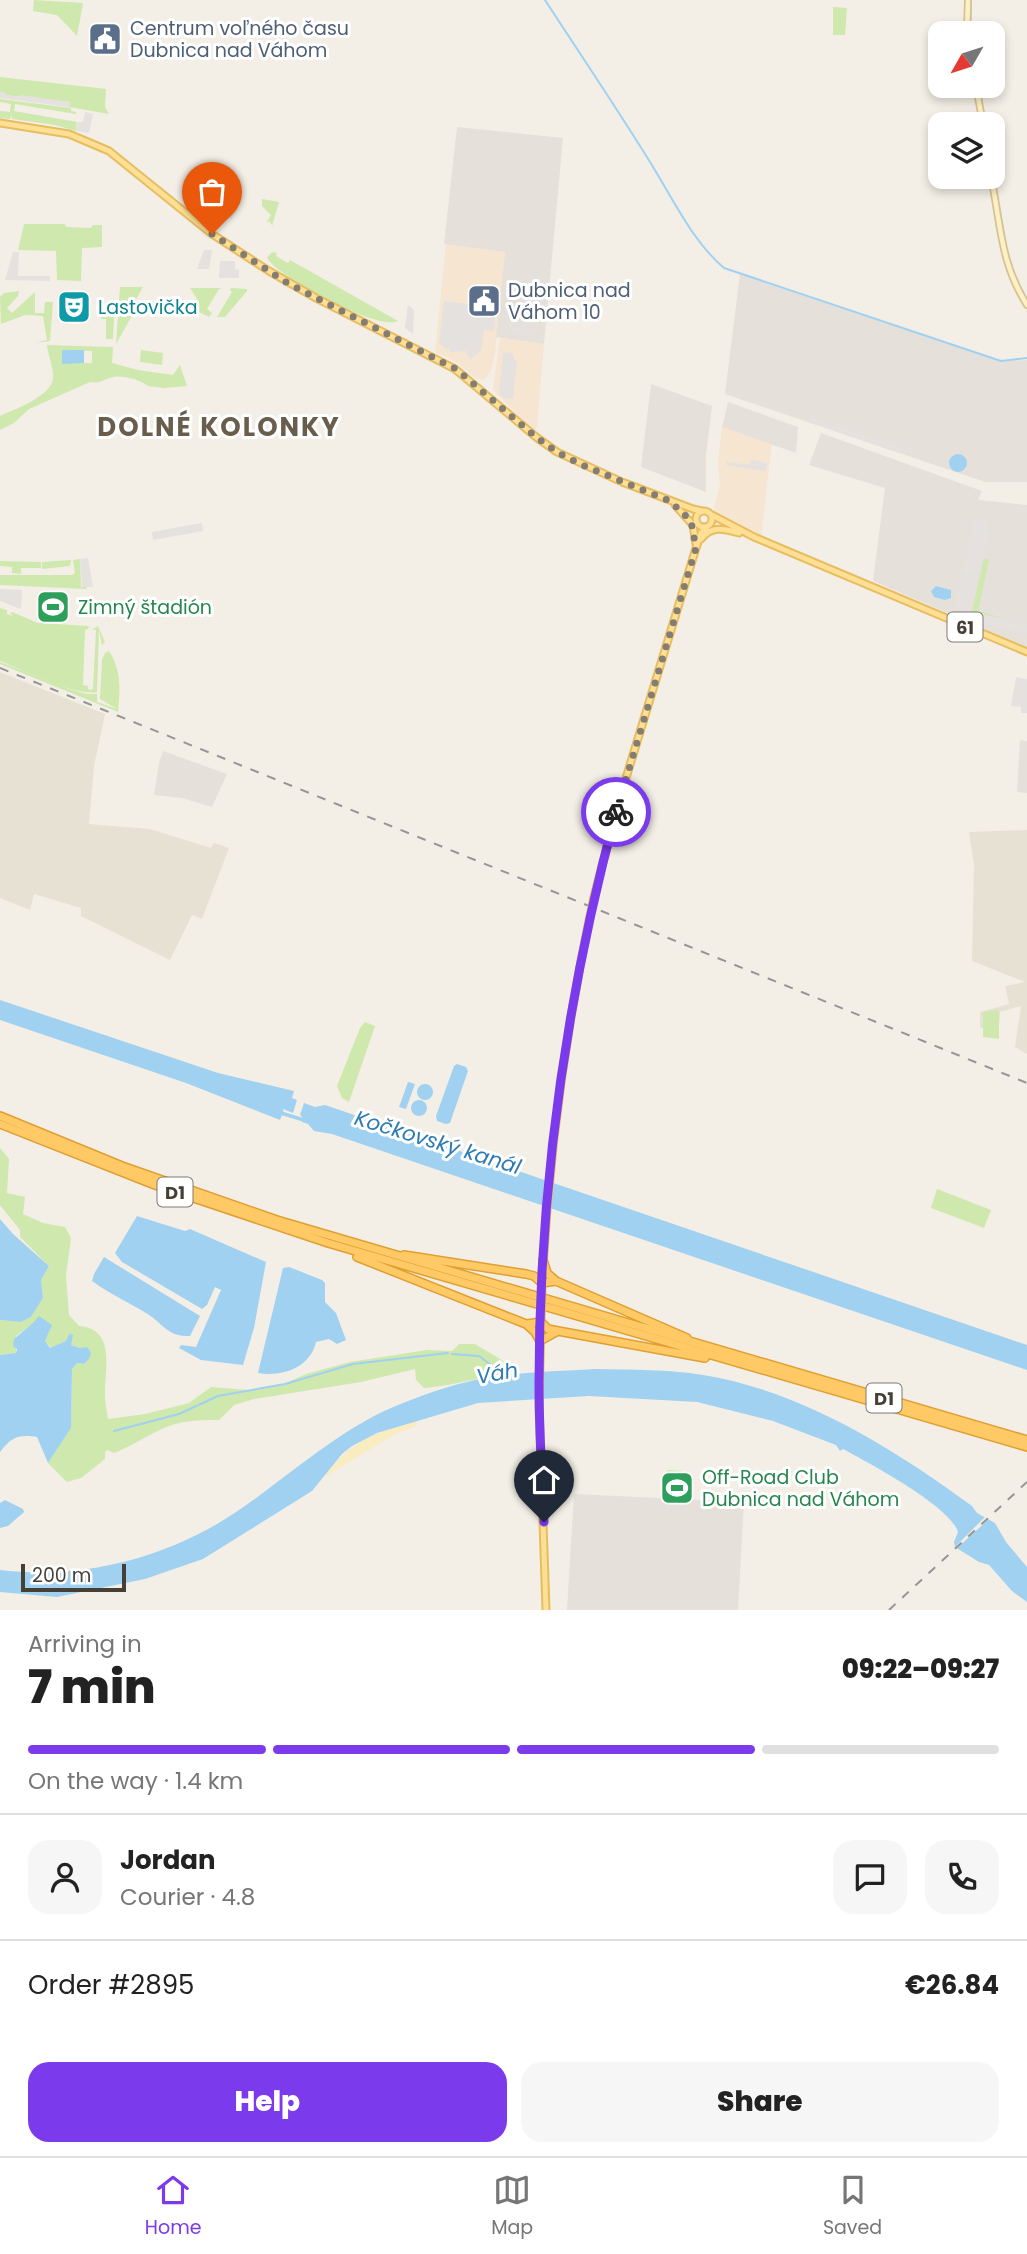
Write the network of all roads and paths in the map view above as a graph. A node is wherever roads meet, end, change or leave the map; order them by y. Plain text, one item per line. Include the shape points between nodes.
1 (968, 0) edge
2 (967, 21) edge
3 (0, 123) edge
4 (993, 189) edge
5 (1027, 305) edge
6 (670, 501) junction
7 (678, 504) junction
8 (702, 511) junction
9 (712, 515) junction
10 (697, 521) junction
11 (708, 526) junction
12 (734, 528) junction
13 (754, 537) junction
14 (696, 548) junction
15 (1027, 652) edge
16 (0, 1116) edge
17 (0, 1124) edge
18 (327, 1243) junction
19 (369, 1249) junction
20 (543, 1260) junction
21 (526, 1274) junction
22 (556, 1281) junction
23 (542, 1284) junction
24 (541, 1321) junction
25 (526, 1324) junction
26 (558, 1331) junction
27 (540, 1343) junction
28 (696, 1344) junction
29 (740, 1363) junction
30 (1027, 1440) edge
31 (1027, 1447) edge
32 (547, 1610) edge

1 - 2 street
3 - 6 main road, 61 via 69,134 110,152 212,234 269,271 456,369 569,459
4 - 5 street via 1006,261
6 - 7 main road, 61
6 - 14 main road via 691,521
7 - 8 main road, 61
7 - 10 main road, 61
8 - 9 main road, 61
8 - 10 main road
9 - 11 main road
9 - 12 main road, 61
10 - 11 main road, 61
10 - 14 main road
11 - 12 main road, 61
11 - 14 main road
12 - 13 main road, 61
13 - 14 main road via 715,529 706,533
13 - 15 main road, 61
14 - 20 main road, bridge via 594,897 568,1031
16 - 19 highway, D1 via 158,1179
17 - 18 highway, D1 via 155,1185
18 - 25 highway
18 - 29 highway, D1
19 - 21 highway
19 - 28 highway, D1
20 - 21 highway
20 - 22 highway
20 - 23 main road
21 - 23 highway
22 - 23 highway
22 - 28 highway
23 - 24 main road, bridge
24 - 25 highway
24 - 26 highway
24 - 27 main road
25 - 27 highway
26 - 27 highway
26 - 29 highway
27 - 32 main road
28 - 30 highway, D1
29 - 31 highway, D1

